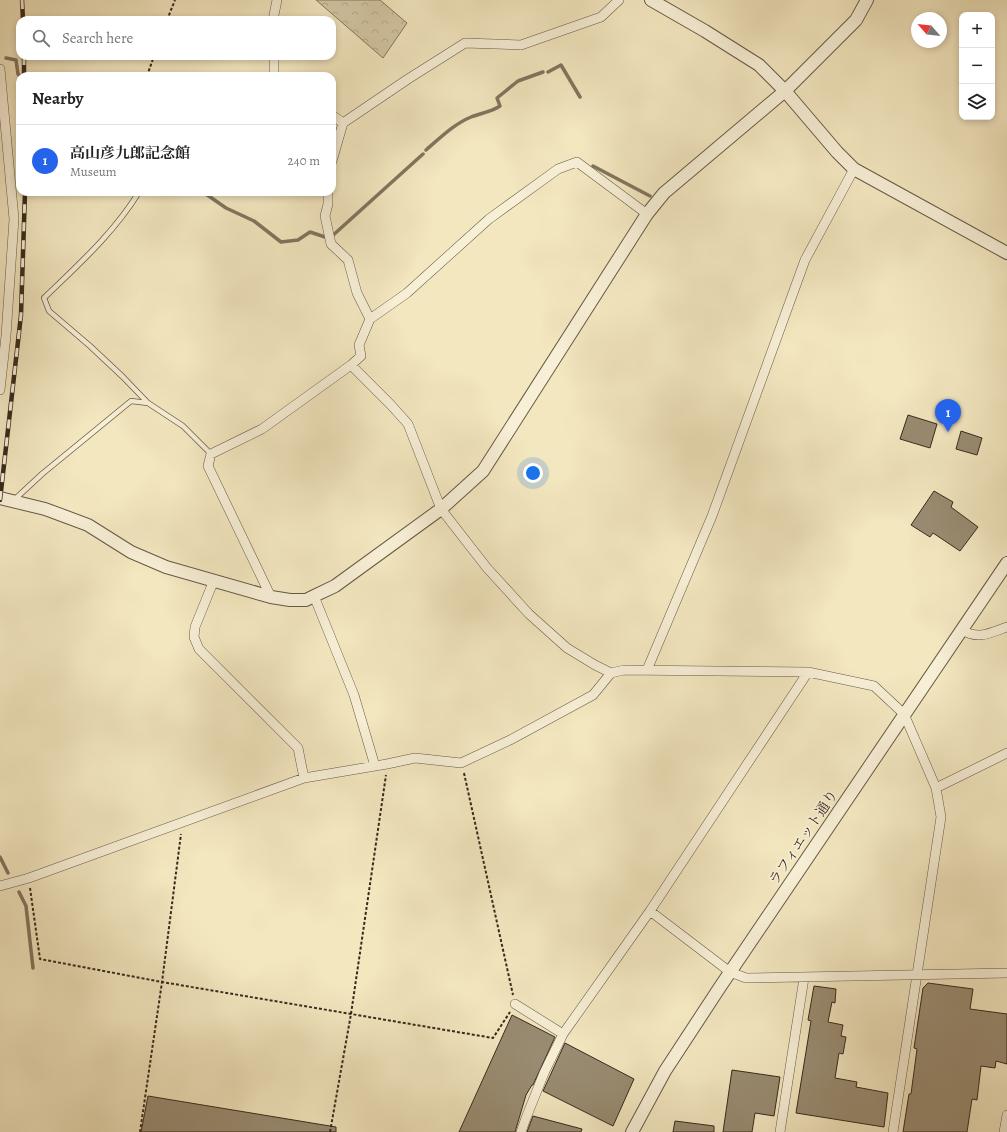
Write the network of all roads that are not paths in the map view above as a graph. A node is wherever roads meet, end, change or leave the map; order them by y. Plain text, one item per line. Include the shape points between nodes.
1 (277, 0) edge
2 (619, 0) edge
3 (651, 0) edge
4 (867, 0) edge
5 (274, 16) edge
6 (274, 60) edge
7 (0, 69) edge
8 (274, 72) edge
9 (785, 91) junction
10 (336, 118) edge
11 (343, 123) junction
12 (336, 147) edge
13 (3, 149) edge
14 (854, 169) junction
15 (136, 196) edge
16 (328, 196) edge
17 (647, 214) junction
18 (1007, 253) edge
19 (370, 319) junction
20 (3, 335) edge
21 (351, 365) junction
22 (0, 390) edge
23 (148, 403) junction
24 (211, 454) junction
25 (0, 498) edge
26 (13, 501) junction
27 (441, 509) junction
28 (1007, 563) edge
29 (214, 580) junction
30 (314, 596) junction
31 (271, 597) junction
32 (1007, 627) edge
33 (962, 630) junction
34 (647, 670) junction
35 (808, 672) junction
36 (610, 673) junction
37 (904, 714) junction
38 (1007, 753) edge
39 (375, 766) junction
40 (304, 778) junction
41 (936, 788) junction
42 (0, 886) edge
43 (650, 911) junction
44 (730, 972) junction
45 (1007, 973) edge
46 (917, 975) junction
47 (804, 978) junction
48 (515, 1004) road end
49 (564, 1034) junction
50 (1007, 1115) edge
51 (521, 1132) edge
52 (632, 1132) edge
53 (780, 1132) edge
54 (893, 1132) edge
55 (1004, 1132) edge

1 - 5 street
2 - 11 street via 604,16 521,45 466,43
3 - 9 street via 759,65
4 - 9 street via 856,20
6 - 8 street
7 - 13 street
9 - 14 street
9 - 17 street via 664,193
10 - 11 street
11 - 12 street
13 - 20 street via 14,218
14 - 18 street
14 - 34 street via 805,260 712,516
15 - 23 lane via 94,250 44,298 49,311 90,346
16 - 19 street via 325,216 331,244 348,260 356,293
17 - 19 street via 577,162 558,169 489,219 407,293
17 - 27 street via 483,471
19 - 21 street via 359,345 361,356
20 - 22 street
21 - 24 street via 262,429
21 - 27 street via 408,424
23 - 24 lane via 183,426
23 - 26 lane via 131,401
24 - 31 street via 208,466
25 - 26 street
26 - 29 street via 45,509 88,525 131,552 166,567
27 - 30 street via 335,586
27 - 36 street via 487,568 530,614 567,648
28 - 33 street, ラフィエット通り
29 - 31 street
29 - 40 street via 195,627 194,637 199,648 298,748
30 - 31 street via 306,600
30 - 39 street via 354,695
32 - 33 street via 978,636
33 - 37 street, ラフィエット通り
34 - 35 street
34 - 36 street
35 - 37 street via 874,686
35 - 43 street
36 - 39 street via 594,694 510,740 461,763 415,758
37 - 41 street
37 - 44 street, ラフィエット通り
38 - 41 street
39 - 40 street
40 - 42 street via 29,878
41 - 46 street via 941,817
43 - 44 street
43 - 49 street
44 - 47 street via 746,978
44 - 52 street, ラフィエット通り via 665,1071
45 - 46 street
46 - 47 street
46 - 54 street
47 - 53 street
48 - 49 street
49 - 51 street via 544,1073
50 - 55 street

